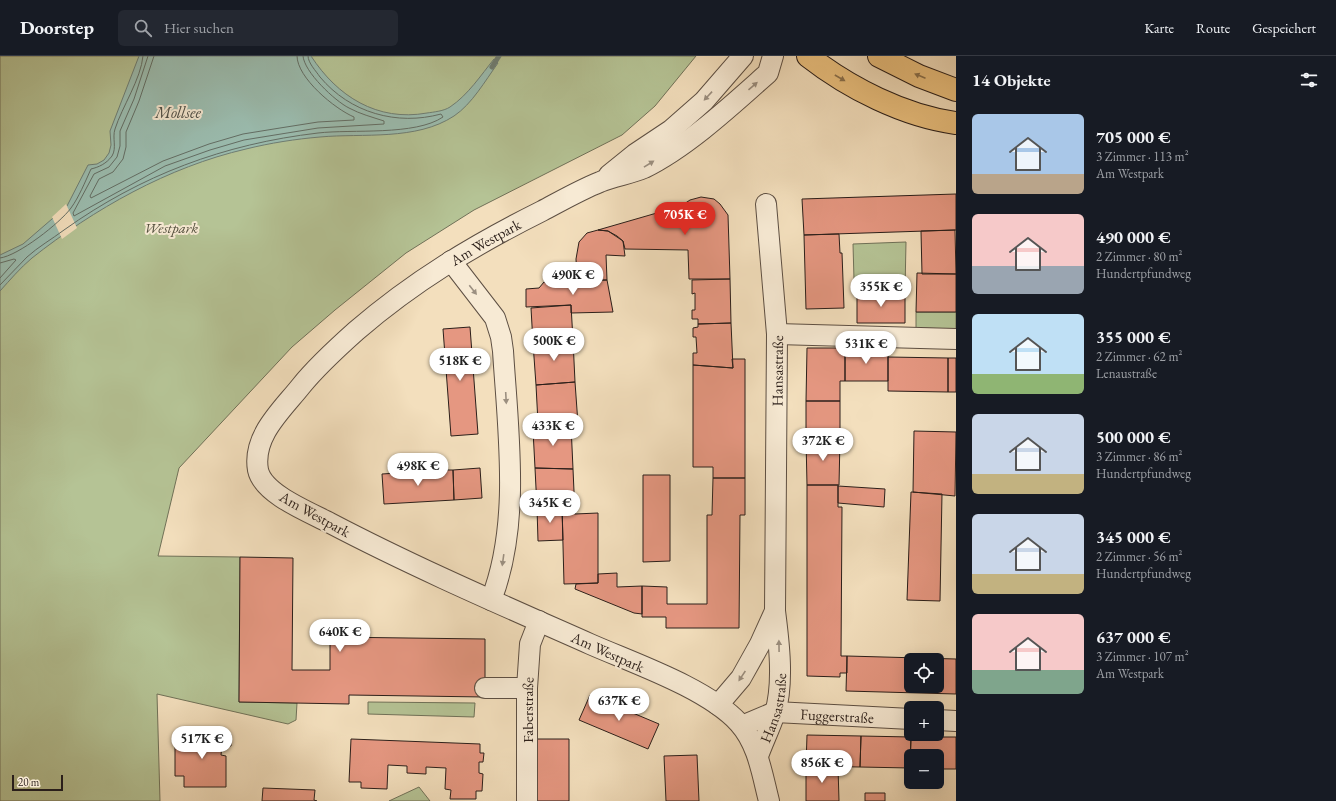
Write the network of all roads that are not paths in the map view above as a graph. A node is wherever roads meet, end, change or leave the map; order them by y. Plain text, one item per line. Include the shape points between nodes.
1 (743, 56) edge
2 (773, 56) edge
3 (808, 56) edge
4 (879, 56) edge
5 (956, 90) edge
6 (956, 124) edge
7 (600, 182) junction
8 (766, 204) dead end
9 (451, 260) junction
10 (778, 334) junction
11 (956, 339) edge
12 (491, 600) junction
13 (775, 611) junction
14 (539, 621) junction
15 (485, 688) dead end
16 (527, 688) junction
17 (718, 705) junction
18 (775, 712) junction
19 (904, 719) edge
20 (944, 720) edge
21 (956, 721) edge
22 (742, 726) junction
23 (758, 756) junction
24 (527, 801) edge
25 (769, 801) edge

1 -> 7 street, Am Westpark via 704,101 671,130
7 -> 2 street, Am Westpark via 643,168 682,144 768,73
3 -> 6 main road via 825,70 874,96 907,111
5 -> 4 main road via 919,76
7 - 9 street, Am Westpark
8 - 10 street, Hansastraße
9 -> 12 street via 495,318 503,351 509,458 508,521 500,577
9 - 12 street, Am Westpark via 383,307 306,379 261,439 259,474 278,496 366,542
10 - 11 street
10 - 13 street, Hansastraße
12 - 14 street, Am Westpark
13 -> 17 street, Hansastraße via 741,678
18 -> 13 street, Hansastraße via 779,692 779,640
14 - 16 street, Faberstraße via 530,644
14 - 17 street, Am Westpark via 686,687
15 - 16 street
16 - 24 street, Faberstraße
17 - 22 street, Am Westpark
18 - 19 street, Fuggerstraße
18 - 22 street, Fuggerstraße
18 - 23 street, Hansastraße
20 - 21 street
22 - 23 street, Am Westpark
23 - 25 street, Hansastraße

